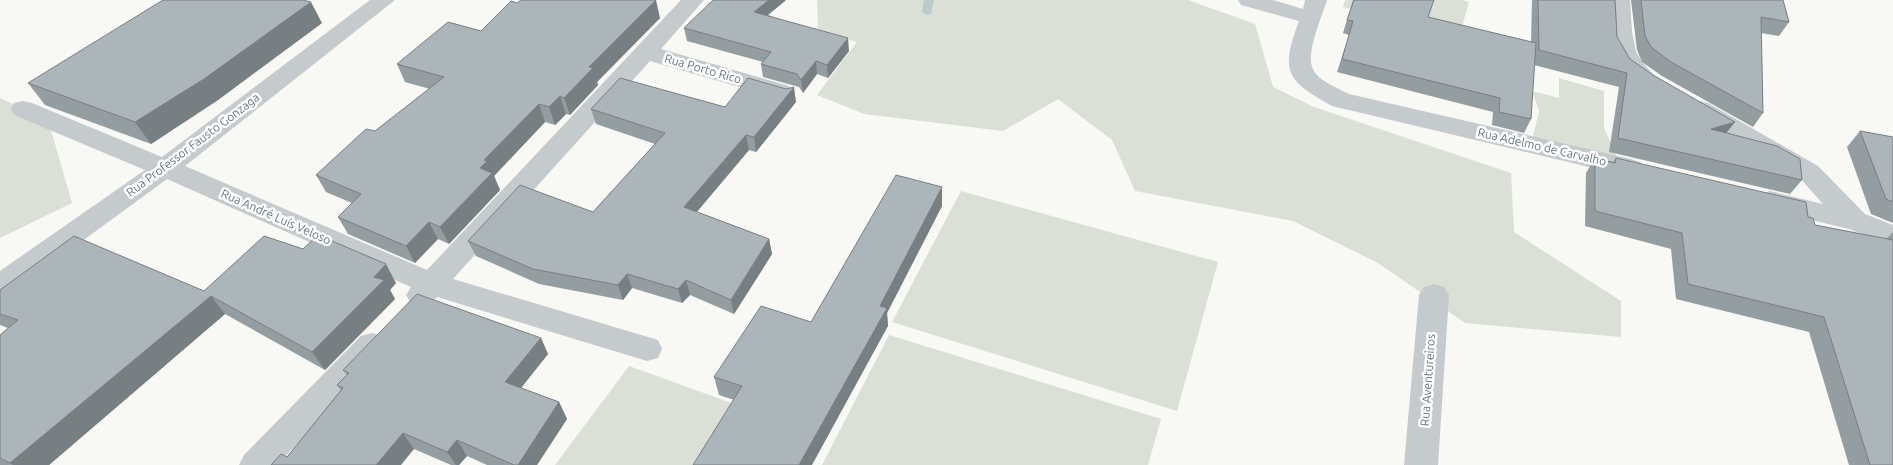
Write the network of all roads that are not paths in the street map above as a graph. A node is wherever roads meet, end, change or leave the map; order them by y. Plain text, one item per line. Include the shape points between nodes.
1 (384, 0) edge
2 (692, 0) edge
3 (1249, 0) edge
4 (1619, 0) edge
5 (1313, 9) edge
6 (645, 52) junction
7 (789, 94) edge
8 (23, 109) dead end
9 (165, 168) junction
10 (1651, 173) edge
11 (1748, 196) edge
12 (1855, 221) junction
13 (1893, 236) edge
14 (431, 284) junction
15 (0, 286) edge
16 (1434, 296) dead end
17 (647, 349) dead end
18 (256, 465) edge
19 (1421, 465) edge

1 - 9 street, Rua Professor Fausto Gonzaga
2 - 6 street
3 - 5 street
4 - 12 street via 1623,51 1631,67 1809,172
5 - 10 street, Rua Adelmo de Carvalho via 1297,61 1302,75 1318,89 1340,100
6 - 7 street, Rua Porto Rico
6 - 14 street
8 - 9 street, Rua André Luís Veloso
9 - 14 street, Rua André Luís Veloso
9 - 15 street, Rua Professor Fausto Gonzaga
11 - 12 street
12 - 13 street
14 - 17 street, Rua André Luís Veloso
14 - 18 street
16 - 19 street, Rua Aventureiros

